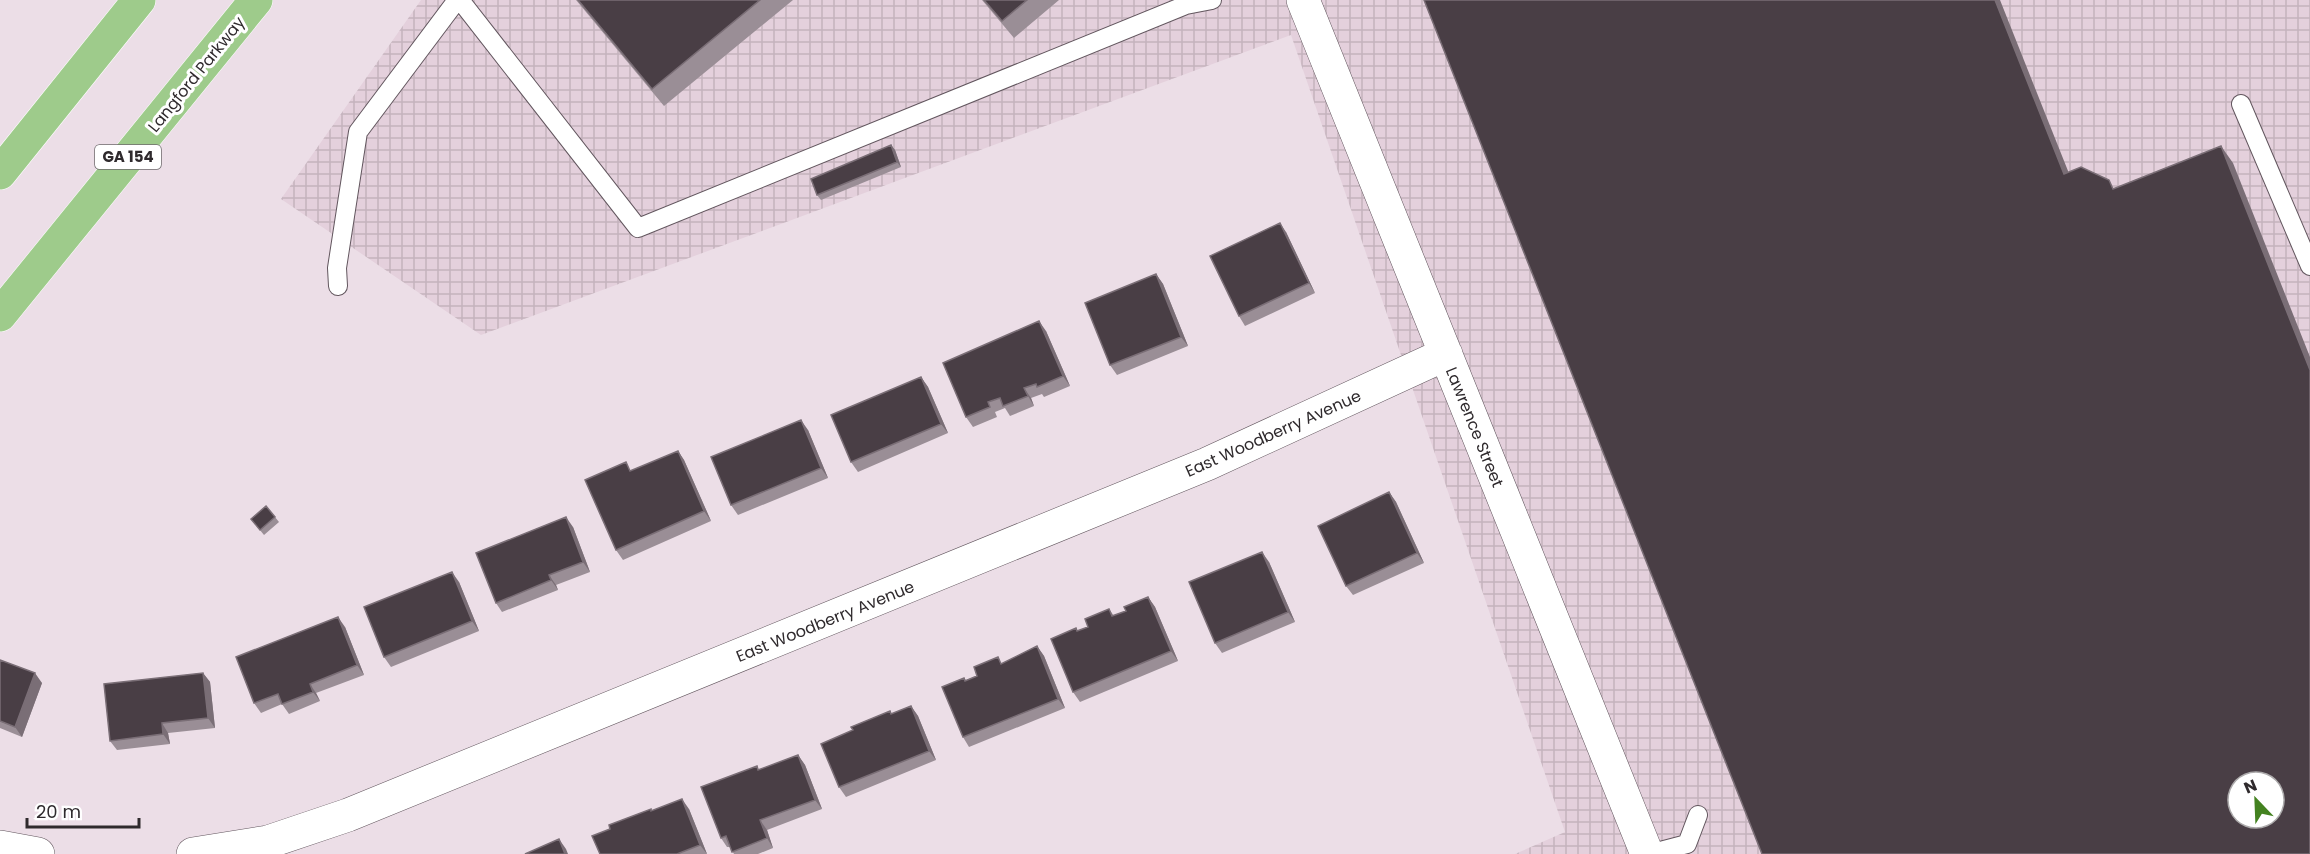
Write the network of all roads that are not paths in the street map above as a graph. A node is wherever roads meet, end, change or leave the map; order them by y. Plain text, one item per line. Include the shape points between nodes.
1 (140, 0) edge
2 (256, 0) edge
3 (459, 0) edge
4 (1212, 0) edge
5 (1303, 0) edge
6 (1185, 3) edge
7 (2241, 104) dead end
8 (0, 173) edge
9 (2310, 266) edge
10 (338, 286) dead end
11 (0, 315) edge
12 (1446, 354) junction
13 (1698, 815) dead end
14 (0, 847) edge
15 (38, 854) edge
16 (193, 854) edge
17 (1648, 854) edge

1 - 8 highway
2 - 11 highway, Langford Parkway / GA 154
3 - 6 lane via 638,228
3 - 10 lane via 358,132 337,268
4 - 6 lane
5 - 12 street, Lawrence Street
7 - 9 lane
12 - 16 street, East Woodberry Avenue via 1207,464 348,815 268,842
12 - 17 street, Lawrence Street
13 - 17 lane via 1687,844
14 - 15 street

